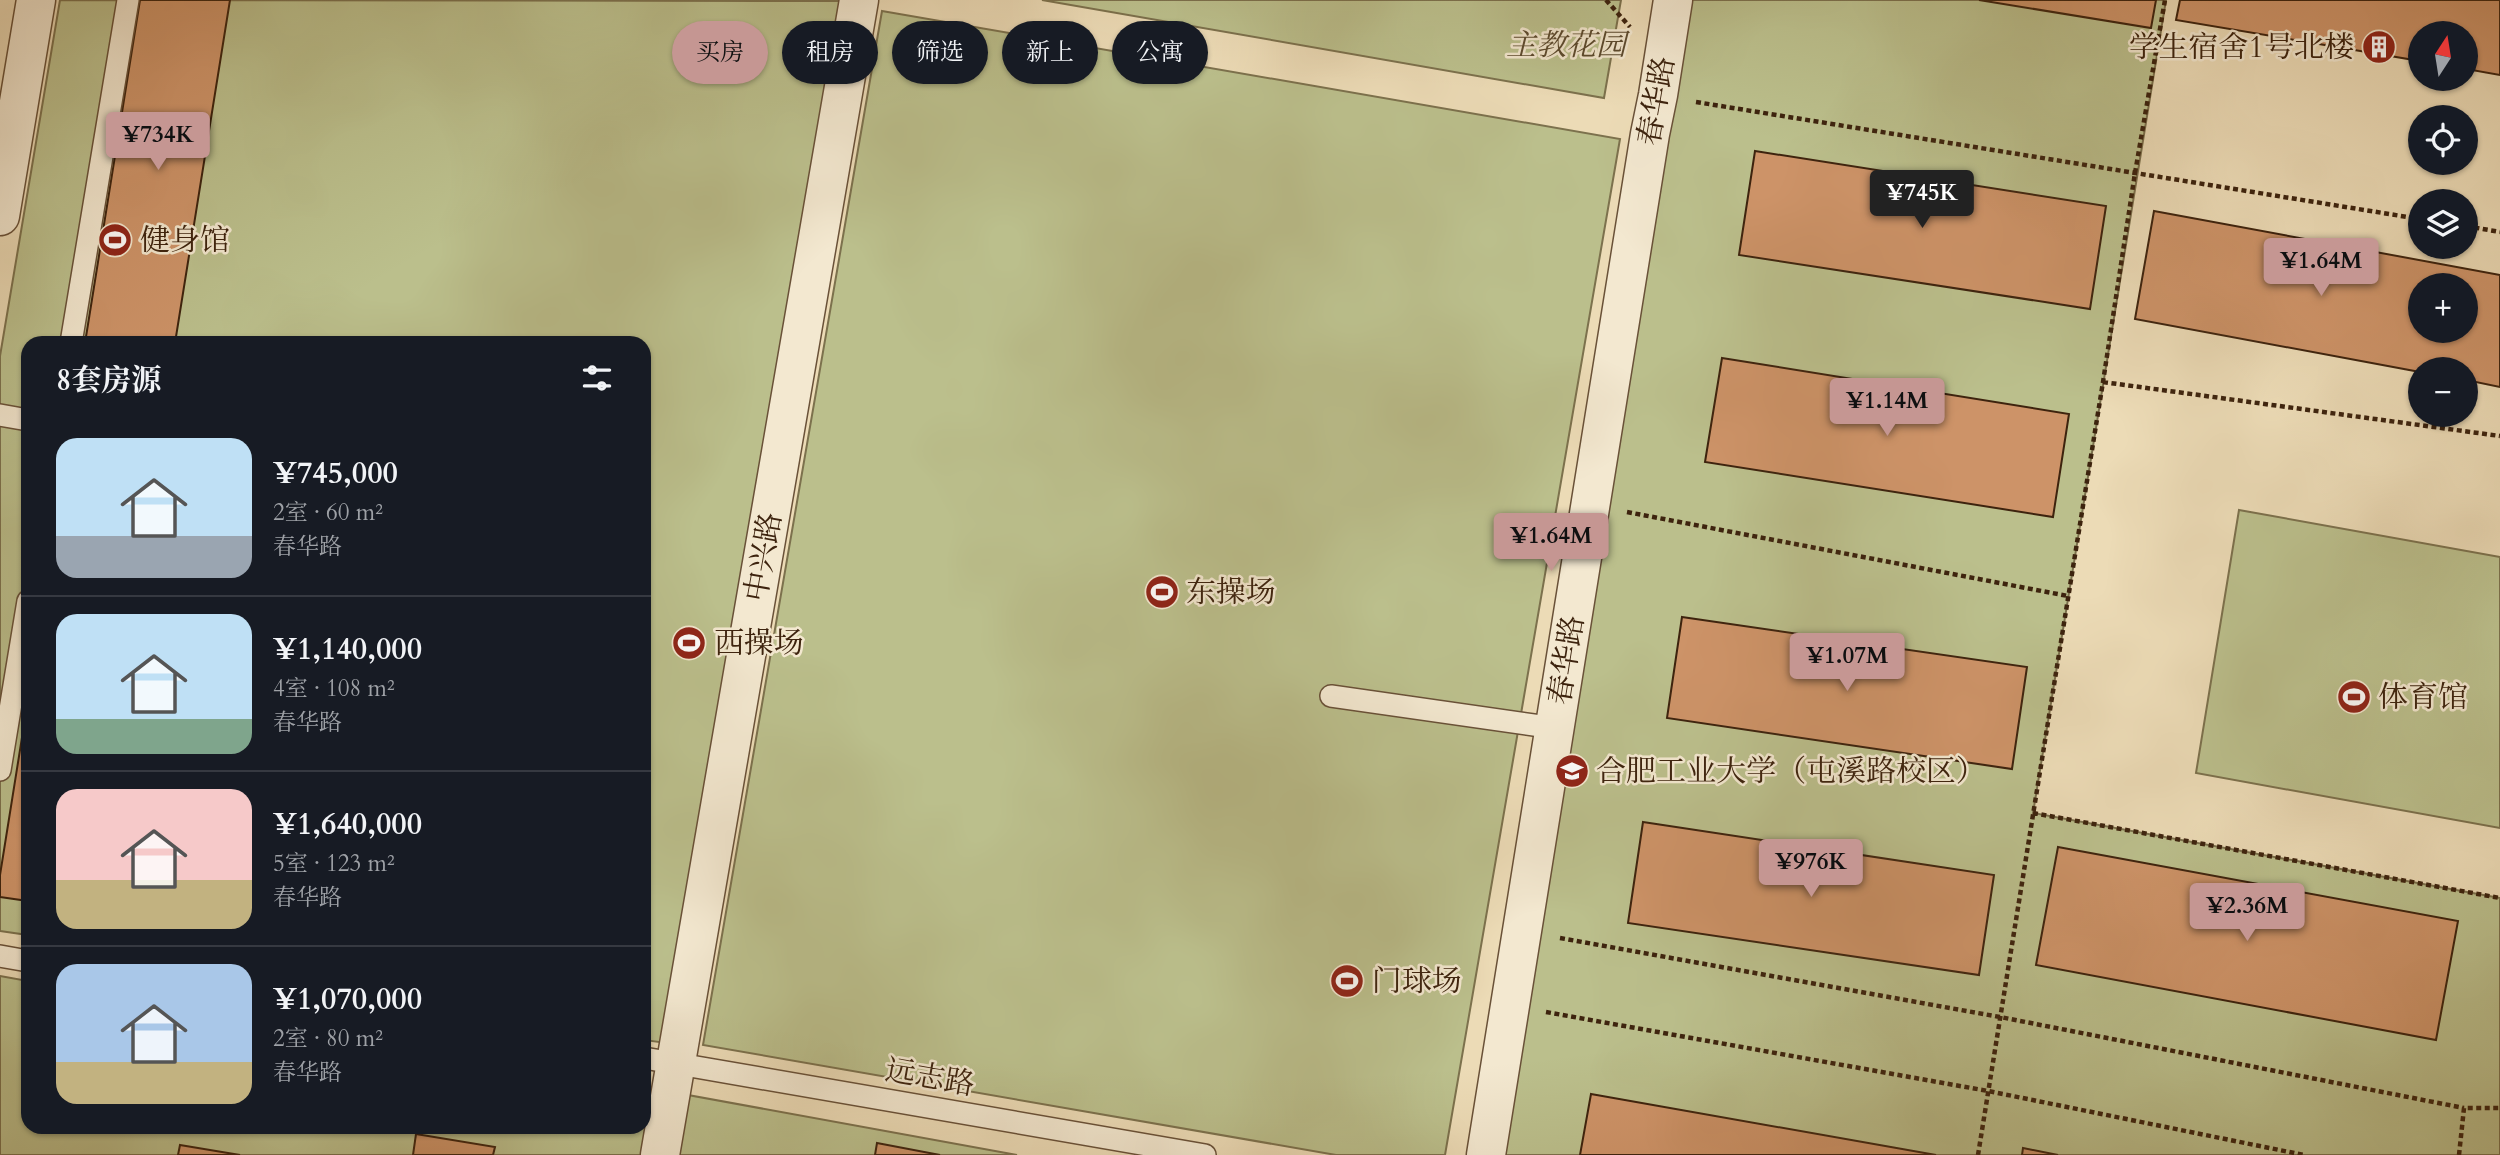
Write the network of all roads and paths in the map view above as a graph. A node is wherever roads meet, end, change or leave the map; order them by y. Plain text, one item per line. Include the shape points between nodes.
1 (36, 0) edge
2 (128, 0) edge
3 (859, 0) edge
4 (1673, 0) edge
5 (2165, 0) edge
6 (1658, 96) junction
7 (2134, 173) junction
8 (0, 216) edge
9 (2408, 217) edge
10 (2478, 228) edge
11 (2500, 232) edge
12 (72, 336) edge
13 (2103, 382) junction
14 (0, 415) edge
15 (21, 419) edge
16 (2500, 436) edge
17 (1592, 505) junction
18 (2068, 596) junction
19 (21, 643) edge
20 (1331, 696) dead end
21 (1555, 728) junction
22 (0, 770) edge
23 (2033, 814) junction
24 (2500, 898) edge
25 (1523, 931) junction
26 (0, 956) edge
27 (21, 960) edge
28 (1511, 1006) junction
29 (2000, 1017) junction
30 (660, 1061) edge
31 (1989, 1091) junction
32 (2464, 1108) junction
33 (2500, 1108) edge
34 (660, 1155) edge
35 (1205, 1155) edge
36 (1486, 1155) edge
37 (1978, 1155) edge
38 (2304, 1155) edge
39 (2459, 1155) edge

1 - 8 street
2 - 12 lane
3 - 30 street, 中兴路
4 - 6 street, 春华路
5 - 7 path
6 - 7 path
6 - 17 street, 春华路
7 - 9 path
7 - 13 path
10 - 11 path
13 - 16 path
13 - 18 path
14 - 15 lane
17 - 18 path
17 - 21 street, 春华路
18 - 23 path
19 - 22 lane
20 - 21 lane
21 - 25 street, 春华路
23 - 24 path
23 - 29 path
25 - 28 street, 春华路
25 - 29 path
26 - 27 lane
28 - 31 path
28 - 36 street, 春华路
29 - 31 path
29 - 32 path
30 - 34 street, 中兴路
30 - 35 lane, 远志路
31 - 37 path
31 - 38 path
32 - 33 path
32 - 39 path

